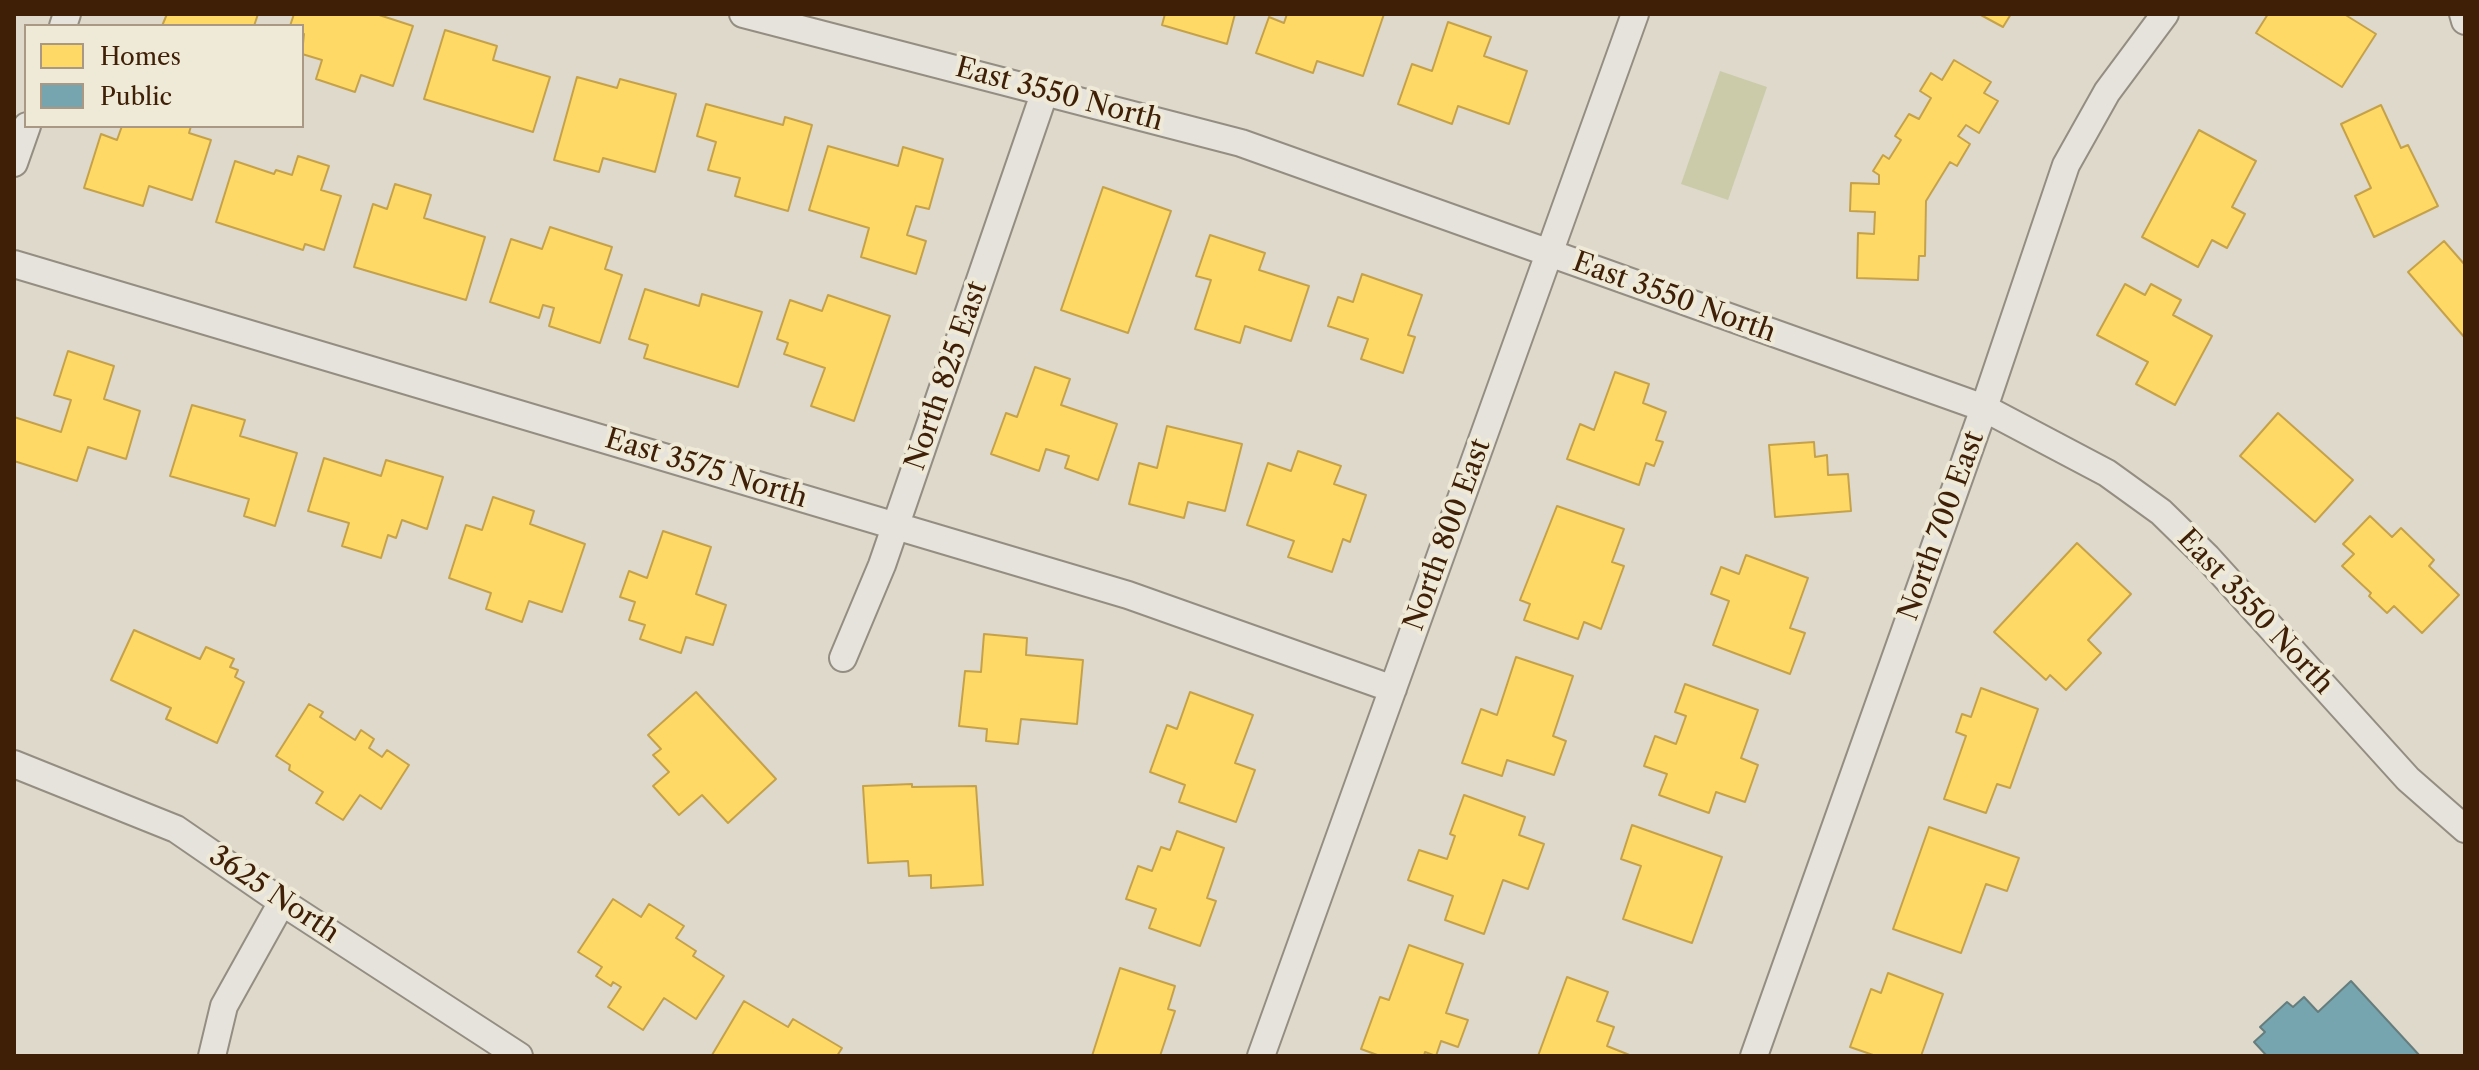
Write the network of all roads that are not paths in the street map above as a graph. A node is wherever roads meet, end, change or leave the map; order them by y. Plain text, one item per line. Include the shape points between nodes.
1 (743, 14) edge
2 (1635, 14) edge
3 (2165, 14) edge
4 (2463, 14) edge
5 (2465, 21) edge
6 (1045, 91) junction
7 (26, 128) edge
8 (14, 163) edge
9 (1549, 253) junction
10 (14, 264) edge
11 (1984, 408) junction
12 (894, 526) junction
13 (843, 658) dead end
14 (1393, 689) junction
15 (14, 764) edge
16 (2465, 829) edge
17 (282, 902) junction
18 (212, 1056) edge
19 (519, 1056) edge
20 (1261, 1056) edge
21 (1754, 1056) edge

1 - 6 street, East 3550 North
2 - 9 street, North 800 East
3 - 11 street, North 700 East via 2107,92 2066,165
4 - 5 street
6 - 9 street, East 3550 North via 1241,143
6 - 12 street, North 825 East
7 - 8 street
9 - 11 street, East 3550 North
9 - 14 street, North 800 East
10 - 12 street, East 3575 North
11 - 16 street, East 3550 North via 2107,473 2161,512 2408,779
11 - 21 street, North 700 East
12 - 13 street, North 825 East
12 - 14 street, East 3575 North via 1128,595
14 - 20 street, North 800 East
15 - 17 street, 3625 North via 176,829
17 - 18 street via 224,1006
17 - 19 street, 3625 North

